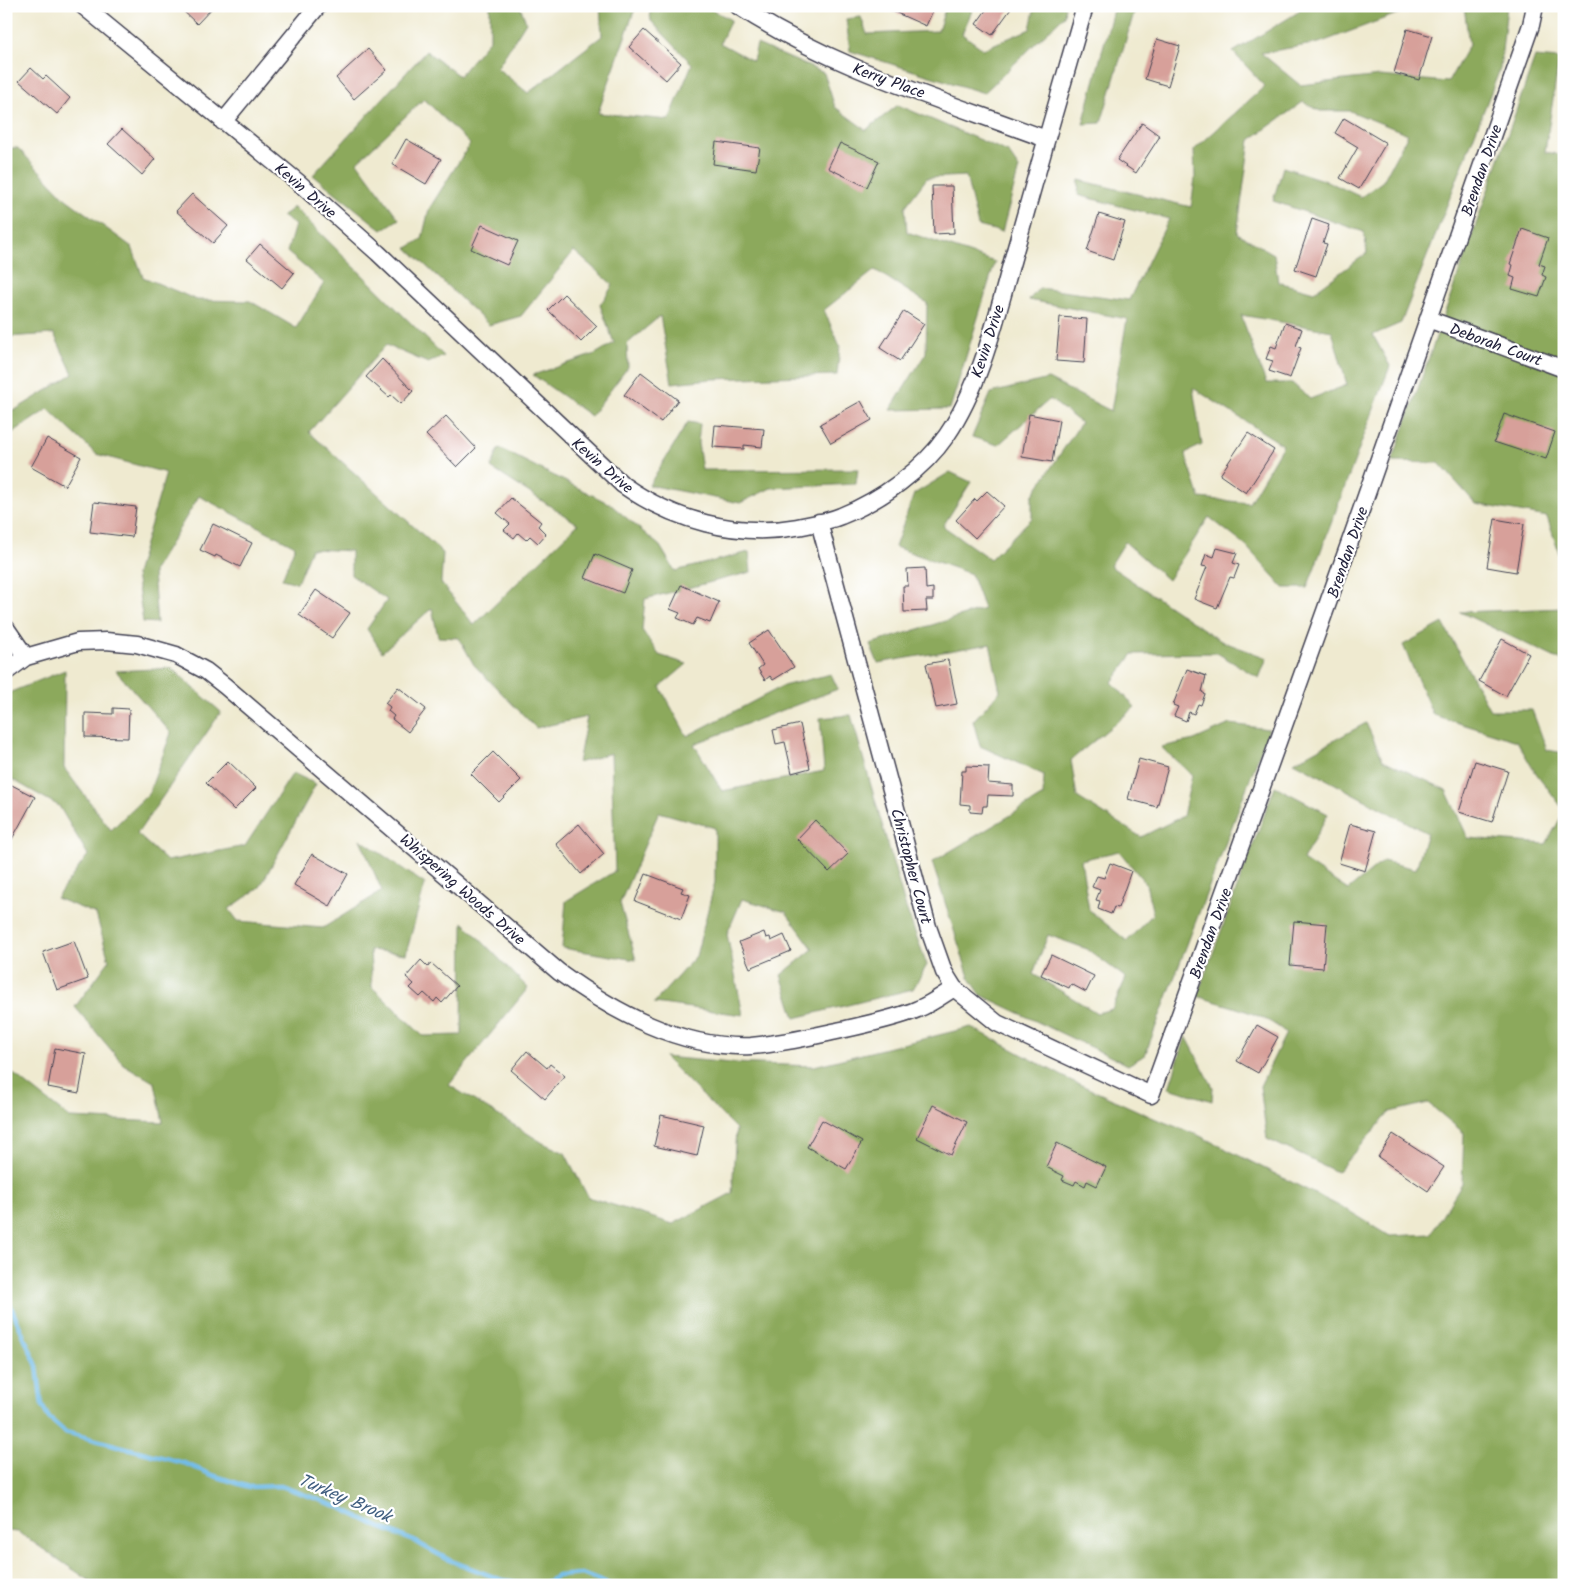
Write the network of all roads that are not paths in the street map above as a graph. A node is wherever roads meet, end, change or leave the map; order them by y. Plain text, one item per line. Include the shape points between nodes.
1 (318, 6) edge
2 (738, 6) edge
3 (1085, 6) edge
4 (1535, 6) edge
5 (86, 7) edge
6 (223, 122) junction
7 (1046, 139) junction
8 (1428, 319) junction
9 (1564, 369) edge
10 (819, 522) junction
11 (6, 628) edge
12 (26, 657) junction
13 (6, 672) edge
14 (954, 988) junction
15 (1151, 1095) joint

1 - 6 street
2 - 7 street, Kerry Place via 800,43 838,61
3 - 7 street, Kevin Drive
4 - 8 street, Brendan Drive
5 - 6 street, Kevin Drive
6 - 10 street, Kevin Drive via 298,182 378,253 601,466 639,496 686,518 710,525 780,530
7 - 10 street, Kevin Drive via 978,372 947,435 905,478 841,517
8 - 9 street, Deborah Court
8 - 15 street, Brendan Drive via 1285,729
10 - 14 street, Christopher Court via 928,927 944,972
11 - 12 street
12 - 13 street, Whispering Woods Drive
12 - 14 street, Whispering Woods Drive via 78,642 106,641 137,644 176,655 206,671 559,972 639,1022 701,1041 749,1046 786,1042 918,1009
14 - 15 street, Christopher Court via 997,1023

